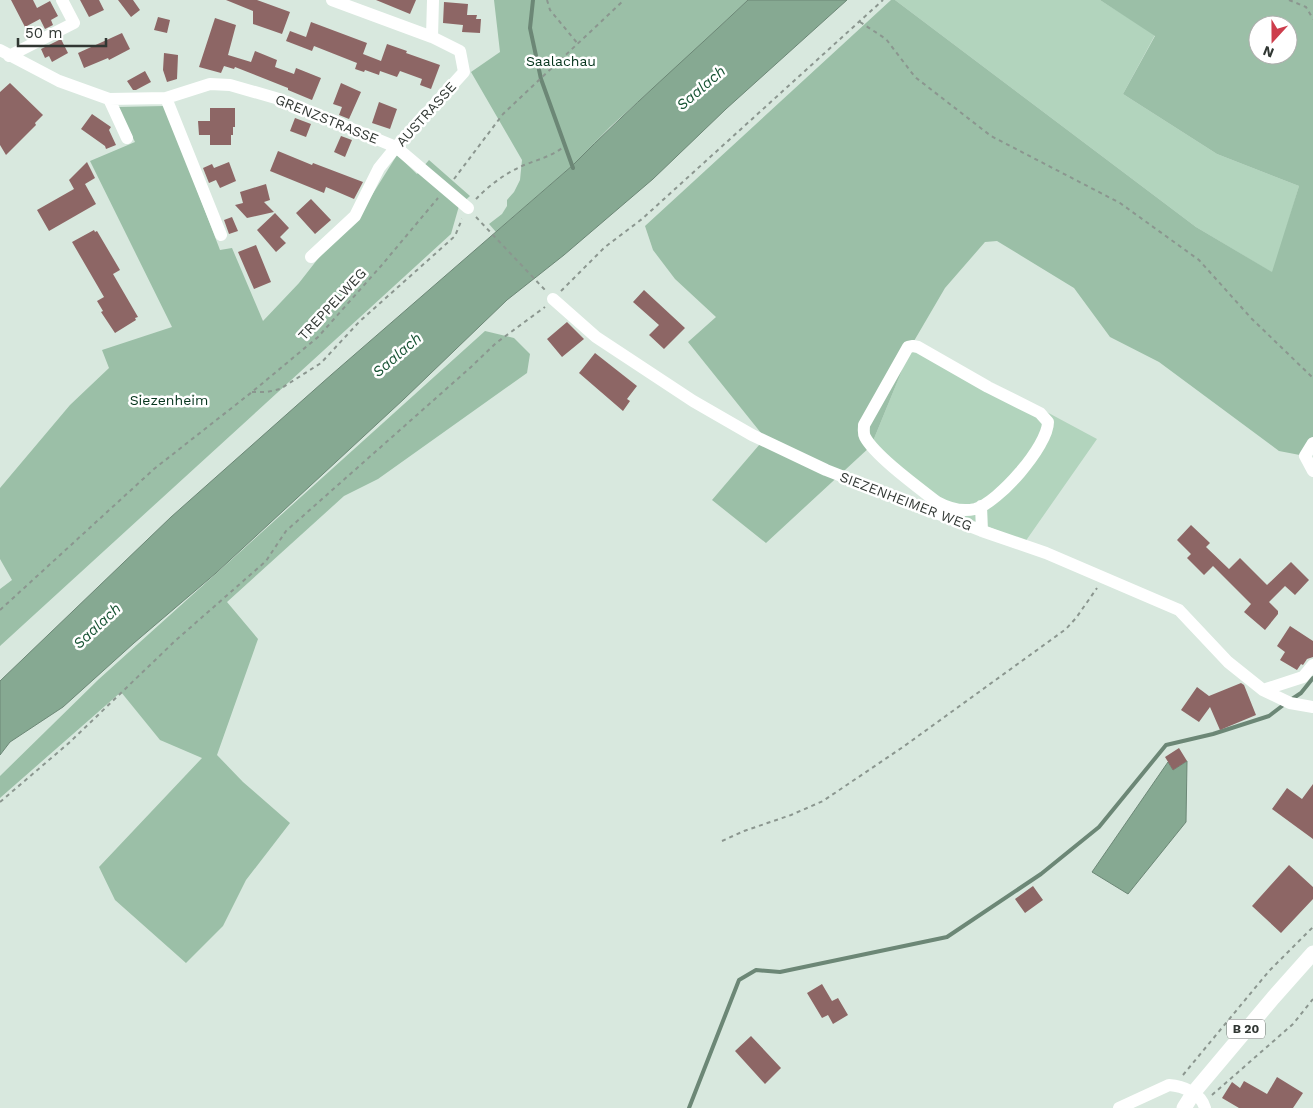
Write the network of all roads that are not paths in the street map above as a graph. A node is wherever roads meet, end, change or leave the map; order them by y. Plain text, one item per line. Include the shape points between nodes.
1 (62, 0) edge
2 (332, 0) edge
3 (433, 0) edge
4 (432, 37) junction
5 (5, 53) edge
6 (166, 98) junction
7 (110, 99) junction
8 (127, 138) dead end
9 (396, 147) junction
10 (470, 210) road end
11 (221, 235) dead end
12 (310, 257) dead end
13 (551, 296) road end
14 (1313, 443) edge
15 (1313, 471) edge
16 (981, 506) junction
17 (982, 531) junction
18 (1313, 665) edge
19 (1263, 690) junction
20 (1313, 707) edge
21 (1313, 954) edge
22 (1201, 1101) edge
23 (1118, 1108) edge
24 (1184, 1108) edge

1 - 5 street via 74,23
2 - 4 street, AUSTRASSE
3 - 4 street
4 - 9 street, AUSTRASSE via 460,50 464,72
5 - 7 street, GRENZSTRASSE via 59,81
6 - 7 street, GRENZSTRASSE
6 - 9 street, GRENZSTRASSE via 210,84 230,85 279,99
6 - 11 street
7 - 8 street
9 - 10 street, GRENZSTRASSE
9 - 12 street, AUSTRASSE via 379,168 355,216
13 - 17 street, SIEZENHEIMER WEG via 596,337 752,436 826,470
14 - 15 street via 1305,456
16 - 16 street via 1008,487 1021,472 1043,438 1048,422 1040,413 918,347 908,347 864,425 866,438 881,455 937,502 963,510
16 - 17 street
17 - 19 street, SIEZENHEIMER WEG via 1046,553 1179,610 1228,662
18 - 19 street via 1303,676
19 - 20 street, SIEZENHEIMER WEG via 1290,703
21 - 22 main road, B 20 via 1273,998
22 - 23 street via 1176,1085 1168,1084
22 - 24 main road, B 20

